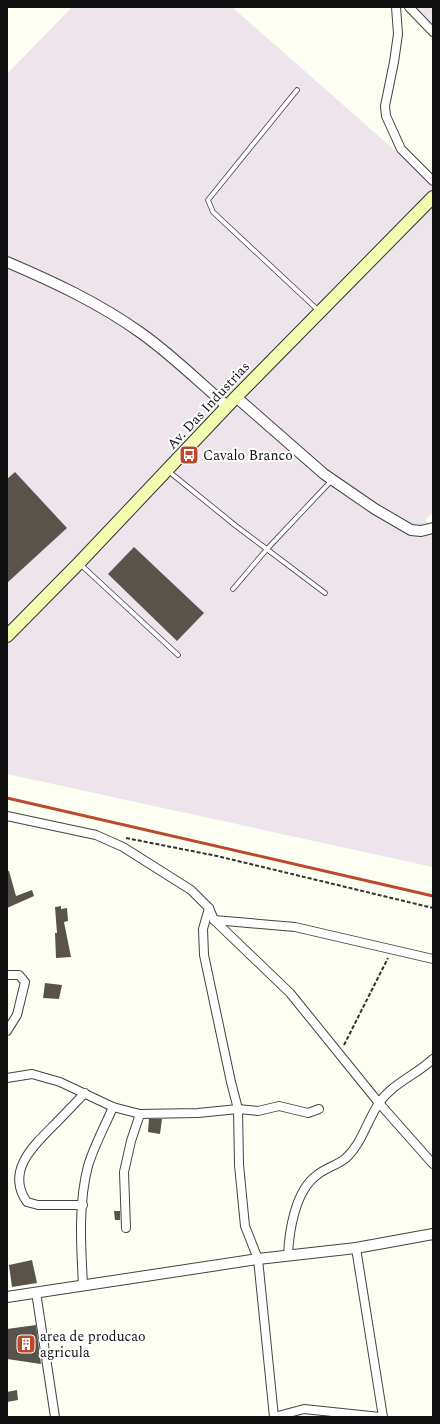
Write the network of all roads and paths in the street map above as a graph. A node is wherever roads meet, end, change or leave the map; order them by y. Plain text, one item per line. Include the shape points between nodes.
1 (396, 7) edge
2 (409, 7) edge
3 (433, 32) edge
4 (297, 90) dead end
5 (433, 181) edge
6 (433, 197) edge
7 (7, 262) edge
8 (319, 312) junction
9 (236, 397) junction
10 (227, 406) junction
11 (167, 470) junction
12 (332, 480) junction
13 (433, 528) edge
14 (267, 550) junction
15 (80, 564) junction
16 (233, 589) dead end
17 (325, 593) dead end
18 (7, 636) edge
19 (178, 655) dead end
20 (7, 816) edge
21 (125, 838) dead end
22 (209, 908) junction
23 (433, 908) edge
24 (214, 920) junction
25 (392, 950) junction
26 (433, 959) edge
27 (7, 975) edge
28 (7, 1031) edge
29 (340, 1053) junction
30 (433, 1058) edge
31 (7, 1078) edge
32 (85, 1093) junction
33 (379, 1103) junction
34 (113, 1107) junction
35 (238, 1109) junction
36 (319, 1109) dead end
37 (140, 1114) junction
38 (433, 1164) edge
39 (83, 1205) junction
40 (126, 1228) dead end
41 (433, 1234) edge
42 (356, 1248) junction
43 (288, 1256) junction
44 (258, 1259) junction
45 (83, 1286) junction
46 (36, 1292) junction
47 (7, 1297) edge
48 (55, 1417) edge
49 (274, 1417) edge
50 (380, 1417) edge
51 (383, 1417) edge

1 - 5 street via 398,34 385,106 386,116 401,149
2 - 3 street
4 - 8 lane via 208,200 213,212
6 - 8 main road, Av. Das Industrias
7 - 10 street via 80,295 120,319 167,354
8 - 9 main road, Av. Das Industrias
9 - 10 main road, Av. Das Industrias
9 - 12 street
10 - 11 main road, Av. Das Industrias
11 - 14 lane
11 - 15 main road, Av. Das Industrias
12 - 13 street via 411,530
12 - 14 lane
14 - 16 lane
14 - 17 lane
15 - 18 main road, Av. Das Industrias
15 - 19 lane
20 - 22 street via 96,835 122,847 191,890
21 - 23 path via 217,856
22 - 24 street
22 - 35 street via 203,929 204,955
24 - 25 street via 295,927
24 - 29 street via 290,993
25 - 26 street
25 - 29 path
27 - 28 street via 19,975 25,982 17,1015
29 - 33 street
30 - 33 street via 396,1085
31 - 32 street via 32,1074
32 - 34 street
32 - 39 street via 31,1148 23,1160 20,1173 22,1195 27,1202 38,1205
33 - 38 street
33 - 43 street via 358,1143 345,1159 317,1174 304,1188 292,1221
34 - 37 street
34 - 39 street via 89,1165
35 - 36 street via 258,1111 280,1106 308,1113
35 - 37 street
35 - 44 street via 239,1165 245,1226
37 - 40 street via 124,1172
39 - 45 street
41 - 42 street
42 - 43 street
42 - 51 street
43 - 44 street
44 - 45 street
44 - 49 street
45 - 46 street
46 - 47 street
46 - 48 street
49 - 50 street via 304,1409

